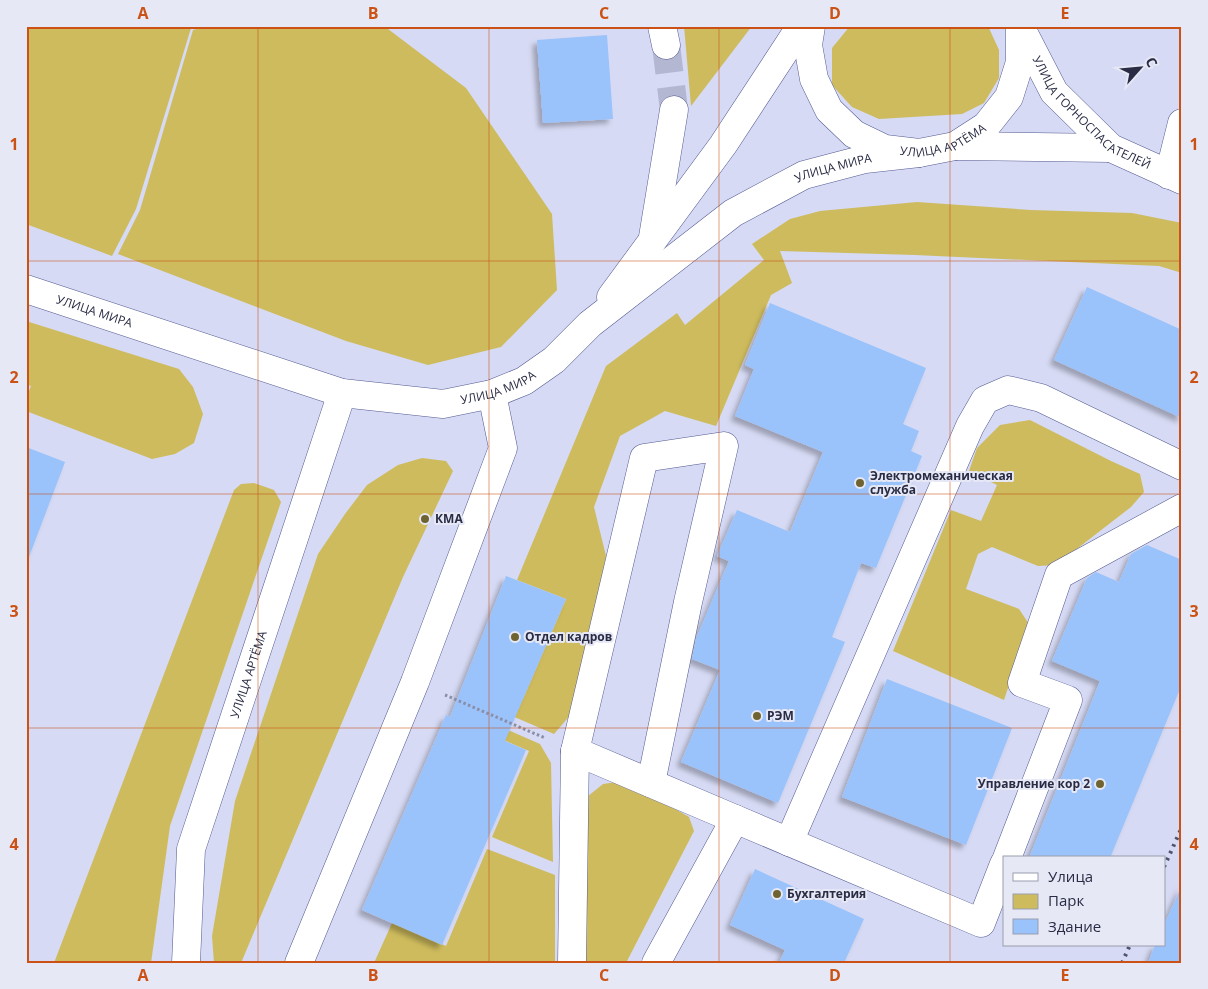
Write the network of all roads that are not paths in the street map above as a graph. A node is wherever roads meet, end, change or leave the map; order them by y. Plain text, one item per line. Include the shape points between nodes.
1 (801, 26) edge
2 (811, 26) edge
3 (1020, 26) edge
4 (674, 110) tunnel mouth
5 (1182, 123) edge
6 (955, 146) junction
7 (1111, 148) junction
8 (919, 153) junction
9 (1176, 178) edge
10 (652, 240) junction
11 (26, 289) edge
12 (590, 324) junction
13 (342, 393) junction
14 (492, 394) junction
15 (1182, 466) edge
16 (1182, 508) edge
17 (575, 751) junction
18 (651, 783) junction
19 (735, 818) junction
20 (789, 842) junction
21 (1008, 856) edge
22 (1003, 867) edge
23 (186, 963) edge
24 (299, 963) edge
25 (572, 963) edge
26 (656, 963) edge

1 - 10 street via 723,145
2 - 8 street, УЛИЦА АРТЁМА via 808,45 814,80 829,110 854,134 885,149
3 - 6 street, УЛИЦА АРТЁМА via 1020,62 1009,97 986,126
3 - 7 street, УЛИЦА ГОРНОСПАСАТЕЛЕЙ via 1054,92
4 - 10 street
5 - 9 street
6 - 7 street
6 - 8 street, УЛИЦА АРТЁМА
7 - 9 street, УЛИЦА ГОРНОСПАСАТЕЛЕЙ
8 - 12 street, УЛИЦА МИРА via 866,159 804,175 733,213
10 - 12 street
11 - 13 street, УЛИЦА МИРА
12 - 14 street, УЛИЦА МИРА via 554,360 524,382
13 - 14 street, УЛИЦА МИРА via 443,404
13 - 23 street, УЛИЦА АРТЁМА via 191,849
14 - 24 street via 504,448 415,682
15 - 20 street via 1041,398 1008,390 985,400 966,435
16 - 21 street via 1059,575 1022,683 1068,700
17 - 18 street
17 - 18 street via 644,458 724,446
17 - 25 street
18 - 19 street
19 - 20 street
19 - 26 street
20 - 22 street via 981,923

